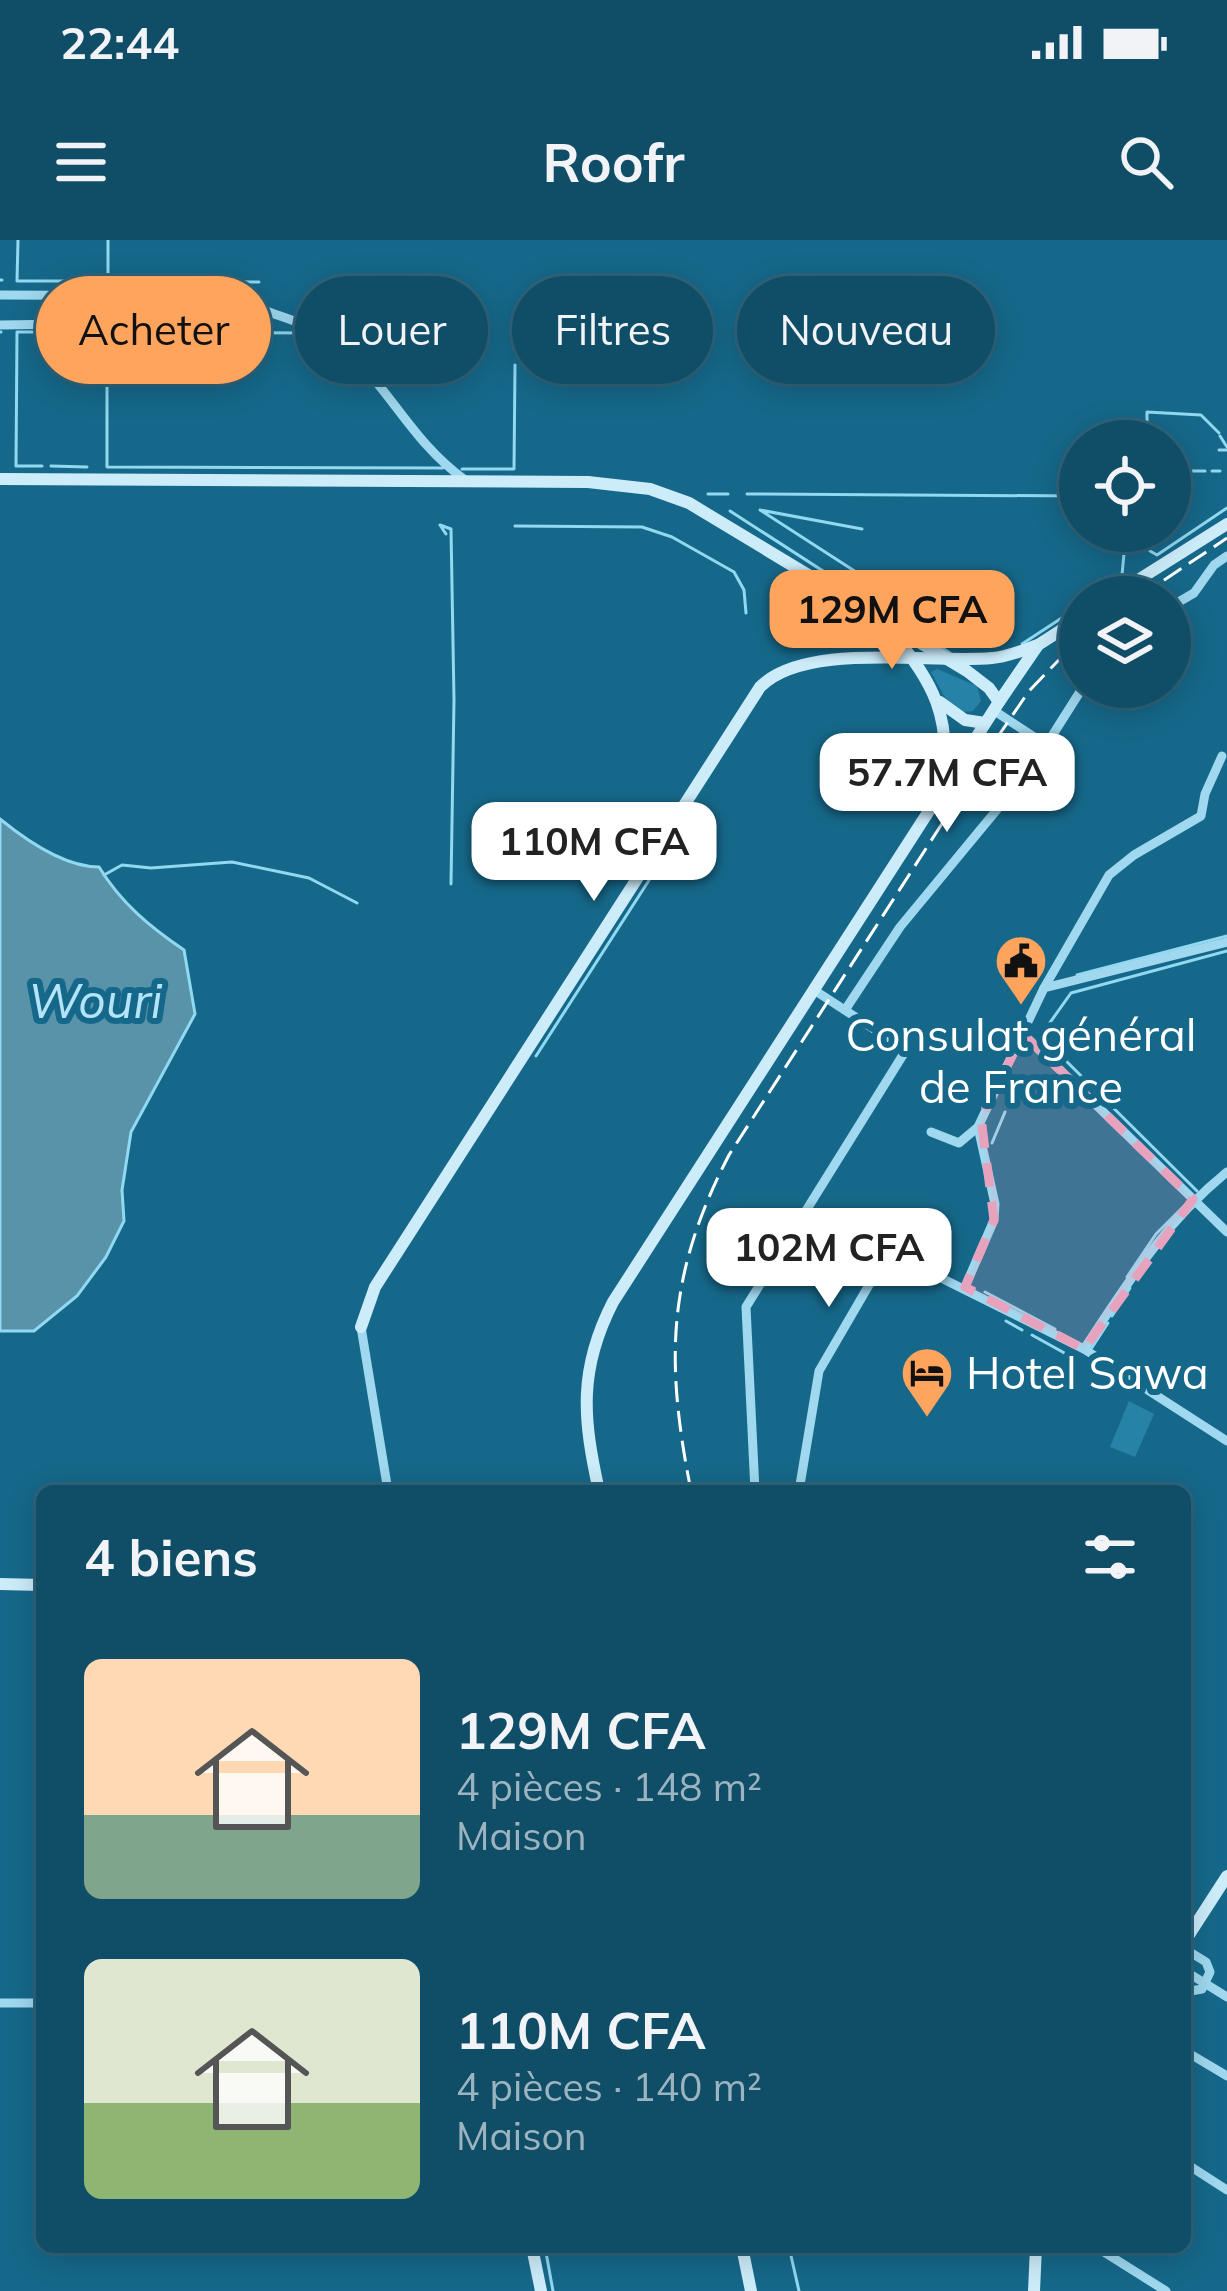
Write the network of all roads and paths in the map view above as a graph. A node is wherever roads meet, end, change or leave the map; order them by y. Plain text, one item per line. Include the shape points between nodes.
1 (0, 296) edge
2 (36, 296) edge
3 (271, 313) edge
4 (0, 325) edge
5 (36, 325) edge
6 (0, 479) edge
7 (464, 480) junction
8 (1227, 524) edge
9 (1227, 556) edge
10 (1144, 576) edge
11 (1191, 595) edge
12 (883, 623) junction
13 (1059, 632) edge
14 (1038, 645) junction
15 (913, 659) junction
16 (947, 660) junction
17 (935, 697) junction
18 (1069, 708) edge
19 (992, 712) junction
20 (1046, 744) junction
21 (1222, 756) dead end
22 (941, 793) junction
23 (1227, 942) edge
24 (1044, 988) junction
25 (814, 990) junction
26 (845, 1010) junction
27 (1023, 1034) junction
28 (978, 1127) junction
29 (931, 1132) dead end
30 (1227, 1172) edge
31 (1193, 1199) junction
32 (1227, 1232) edge
33 (965, 1287) junction
34 (362, 1327) joint
35 (1084, 1349) junction
36 (1227, 1441) edge
37 (387, 1485) edge
38 (598, 1485) edge
39 (754, 1485) edge
40 (800, 1485) edge
41 (0, 1584) edge
42 (36, 1585) edge
43 (1227, 1876) edge
44 (1191, 1935) edge
45 (1191, 1951) edge
46 (1227, 1964) edge
47 (1210, 1968) junction
48 (1191, 1975) edge
49 (1206, 1984) junction
50 (1191, 1992) edge
51 (1227, 1997) edge
52 (0, 2003) edge
53 (36, 2003) edge
54 (1191, 2055) edge
55 (1227, 2076) edge
56 (1191, 2167) edge
57 (1227, 2190) edge
58 (533, 2253) edge
59 (743, 2253) edge
60 (1036, 2253) edge
61 (1106, 2253) edge
62 (541, 2291) edge
63 (751, 2291) edge
64 (1034, 2291) edge
65 (1166, 2291) edge

1 - 2 street
3 - 7 street via 337,344 418,441
4 - 5 street
6 - 7 street
7 - 12 street via 663,492
8 - 10 street
9 - 11 street
12 - 15 street
12 - 16 street
13 - 14 street
14 - 16 street via 998,658
14 - 19 street
15 - 16 street
15 - 17 street
15 - 34 street via 789,667 760,688 375,1287
16 - 19 street via 980,680
17 - 19 street via 957,716
17 - 22 street via 946,727
18 - 20 street
19 - 20 street
19 - 22 street
20 - 26 street via 900,926
21 - 24 street via 1201,816 1109,875
22 - 25 street
23 - 24 street
24 - 27 street
25 - 26 street
25 - 38 street via 603,1321 586,1396
26 - 39 street via 906,1050 746,1307
27 - 28 street
27 - 31 street
28 - 29 street via 959,1143
28 - 33 street via 994,1220
30 - 31 street
31 - 32 street
31 - 35 street
33 - 35 street
33 - 40 street via 905,1260 876,1273 820,1371
34 - 37 street
35 - 36 street
41 - 42 street
43 - 44 street
45 - 47 street
46 - 47 street
47 - 49 street
48 - 49 street
49 - 50 street
49 - 51 street
52 - 53 street
54 - 55 street
56 - 57 street
58 - 62 street
59 - 63 street
60 - 64 street
61 - 65 street

